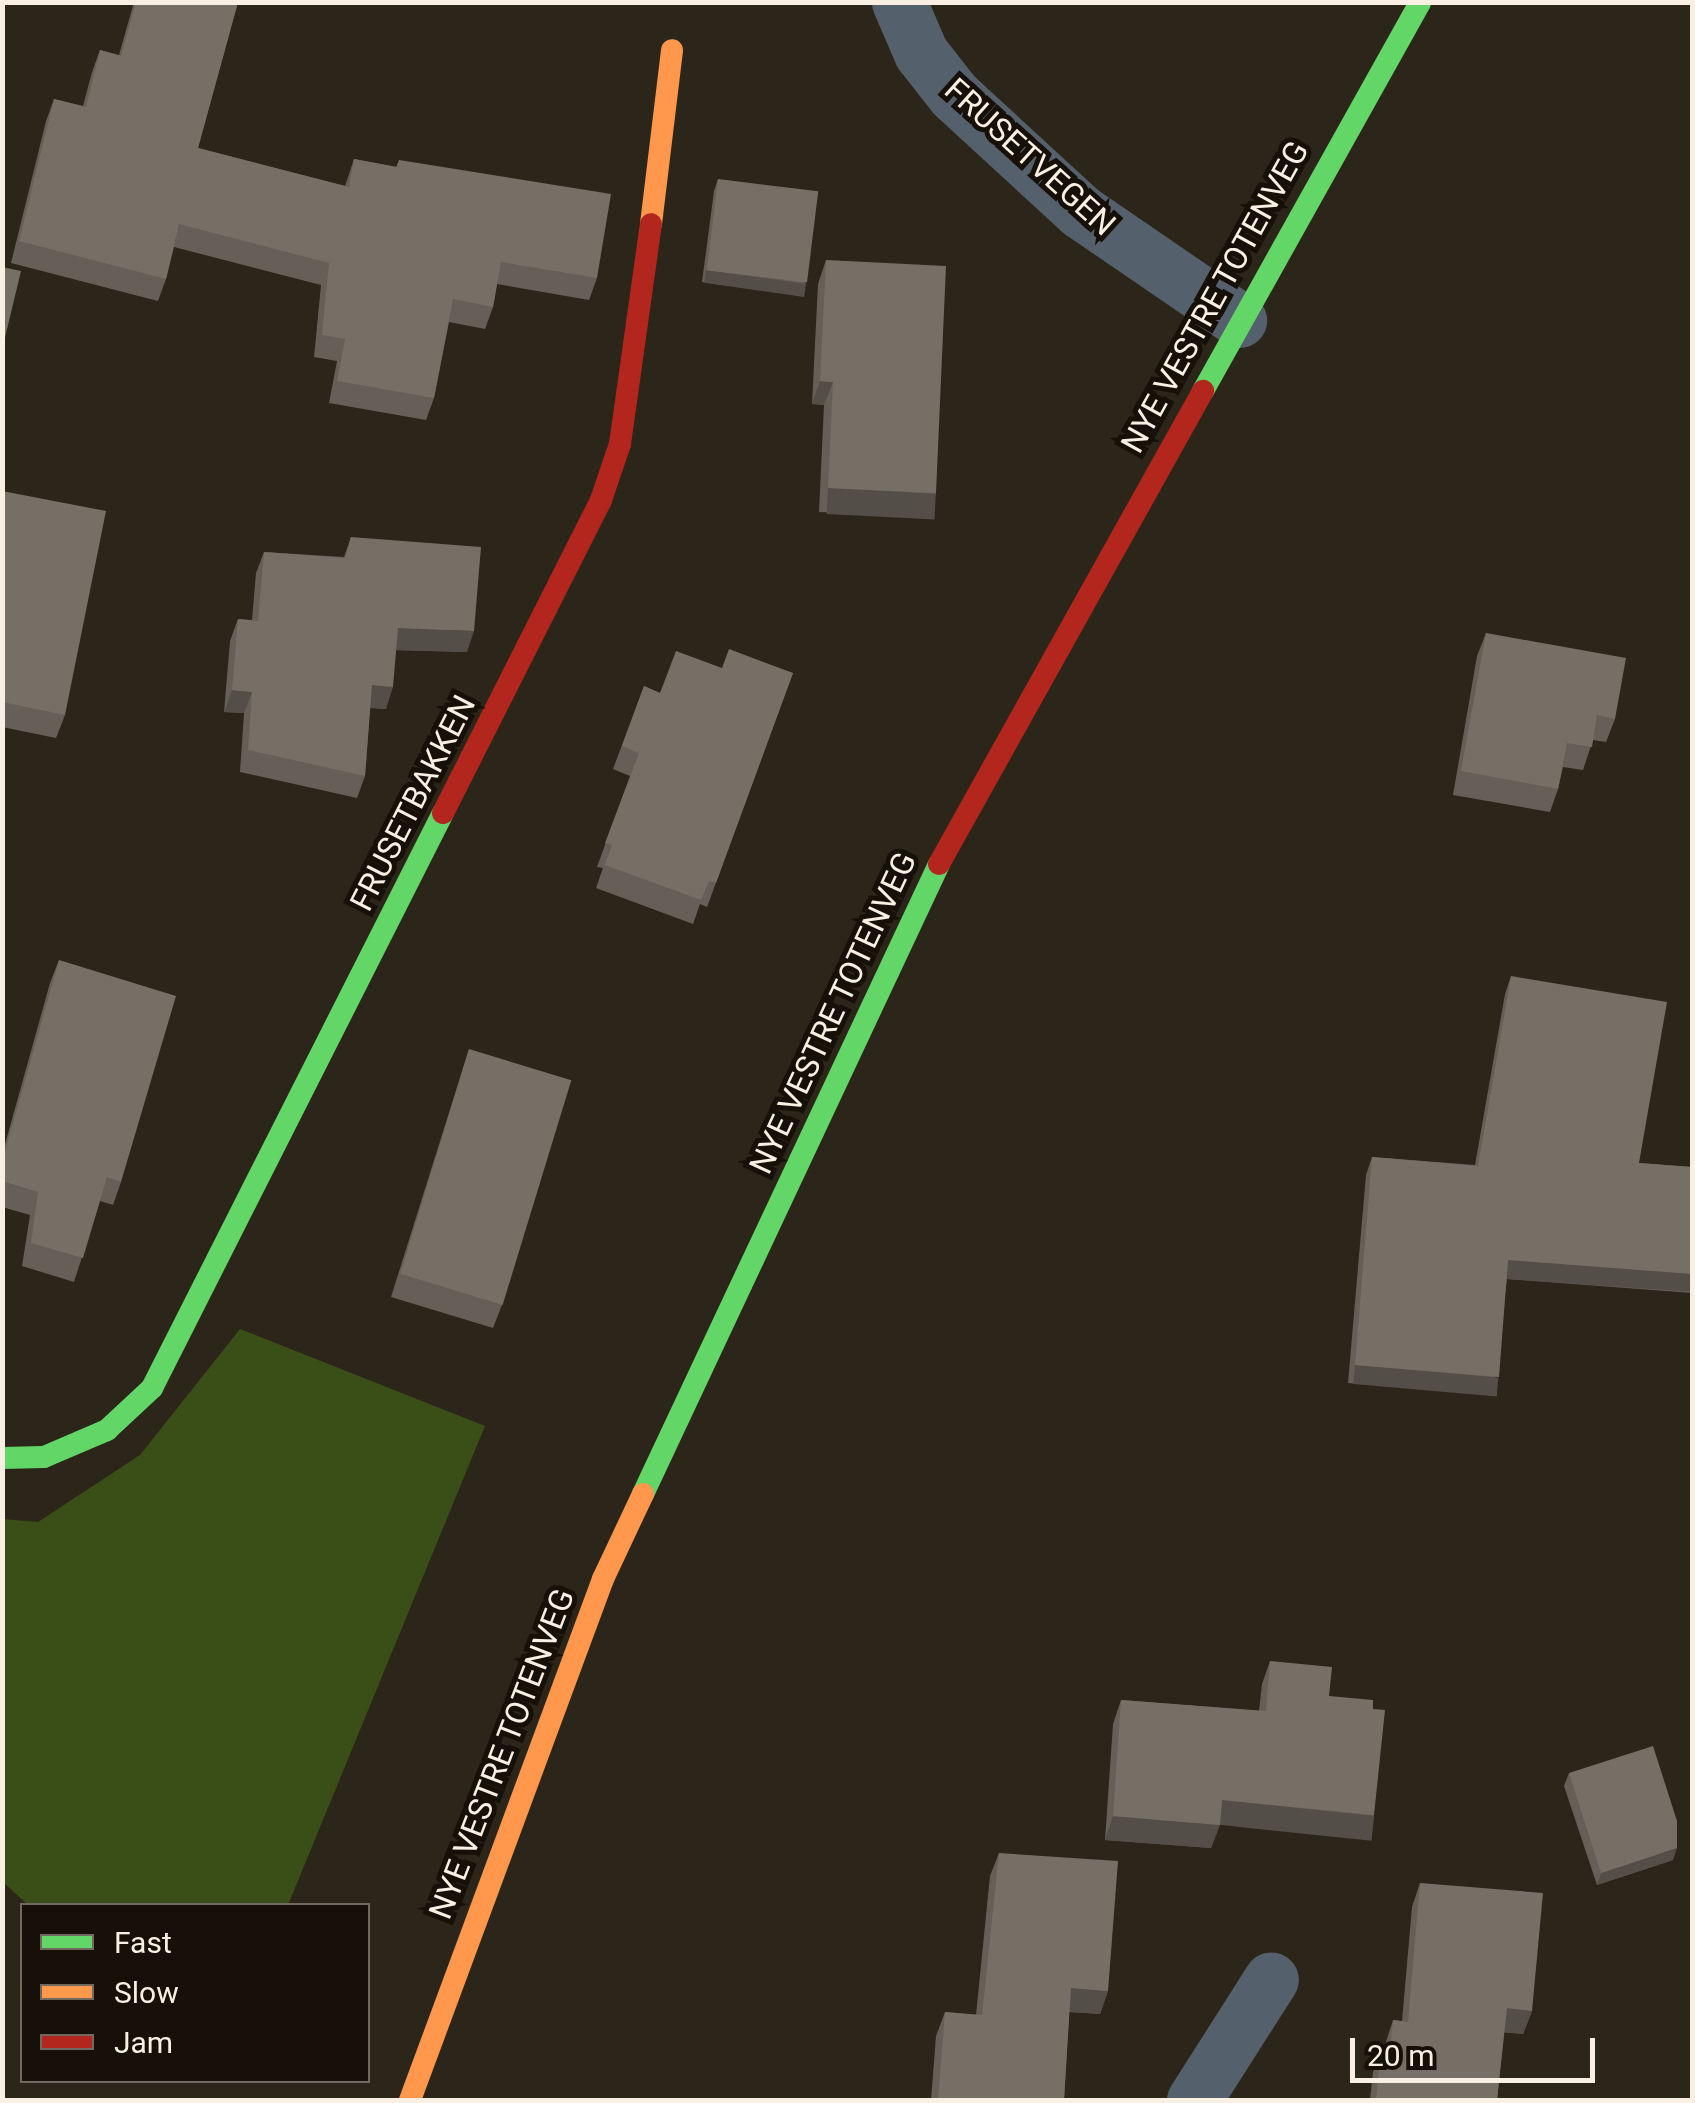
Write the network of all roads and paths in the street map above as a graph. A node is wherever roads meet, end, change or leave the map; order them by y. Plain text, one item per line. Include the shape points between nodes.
1 (900, 2) edge
2 (1420, 2) edge
3 (672, 50) dead end
4 (1239, 320) junction
5 (2, 1458) edge
6 (1271, 1979) dead end
7 (410, 2100) edge
8 (1194, 2100) edge

1 - 4 street, FRUSETVEGEN via 921,53 968,108 1080,212
2 - 4 main road, NYE VESTRE TOTENVEG
3 - 5 main road, FRUSETBAKKEN via 636,357 620,444 601,500 152,1388 107,1430 44,1457
4 - 7 main road, NYE VESTRE TOTENVEG via 926,887 611,1561
6 - 8 street

